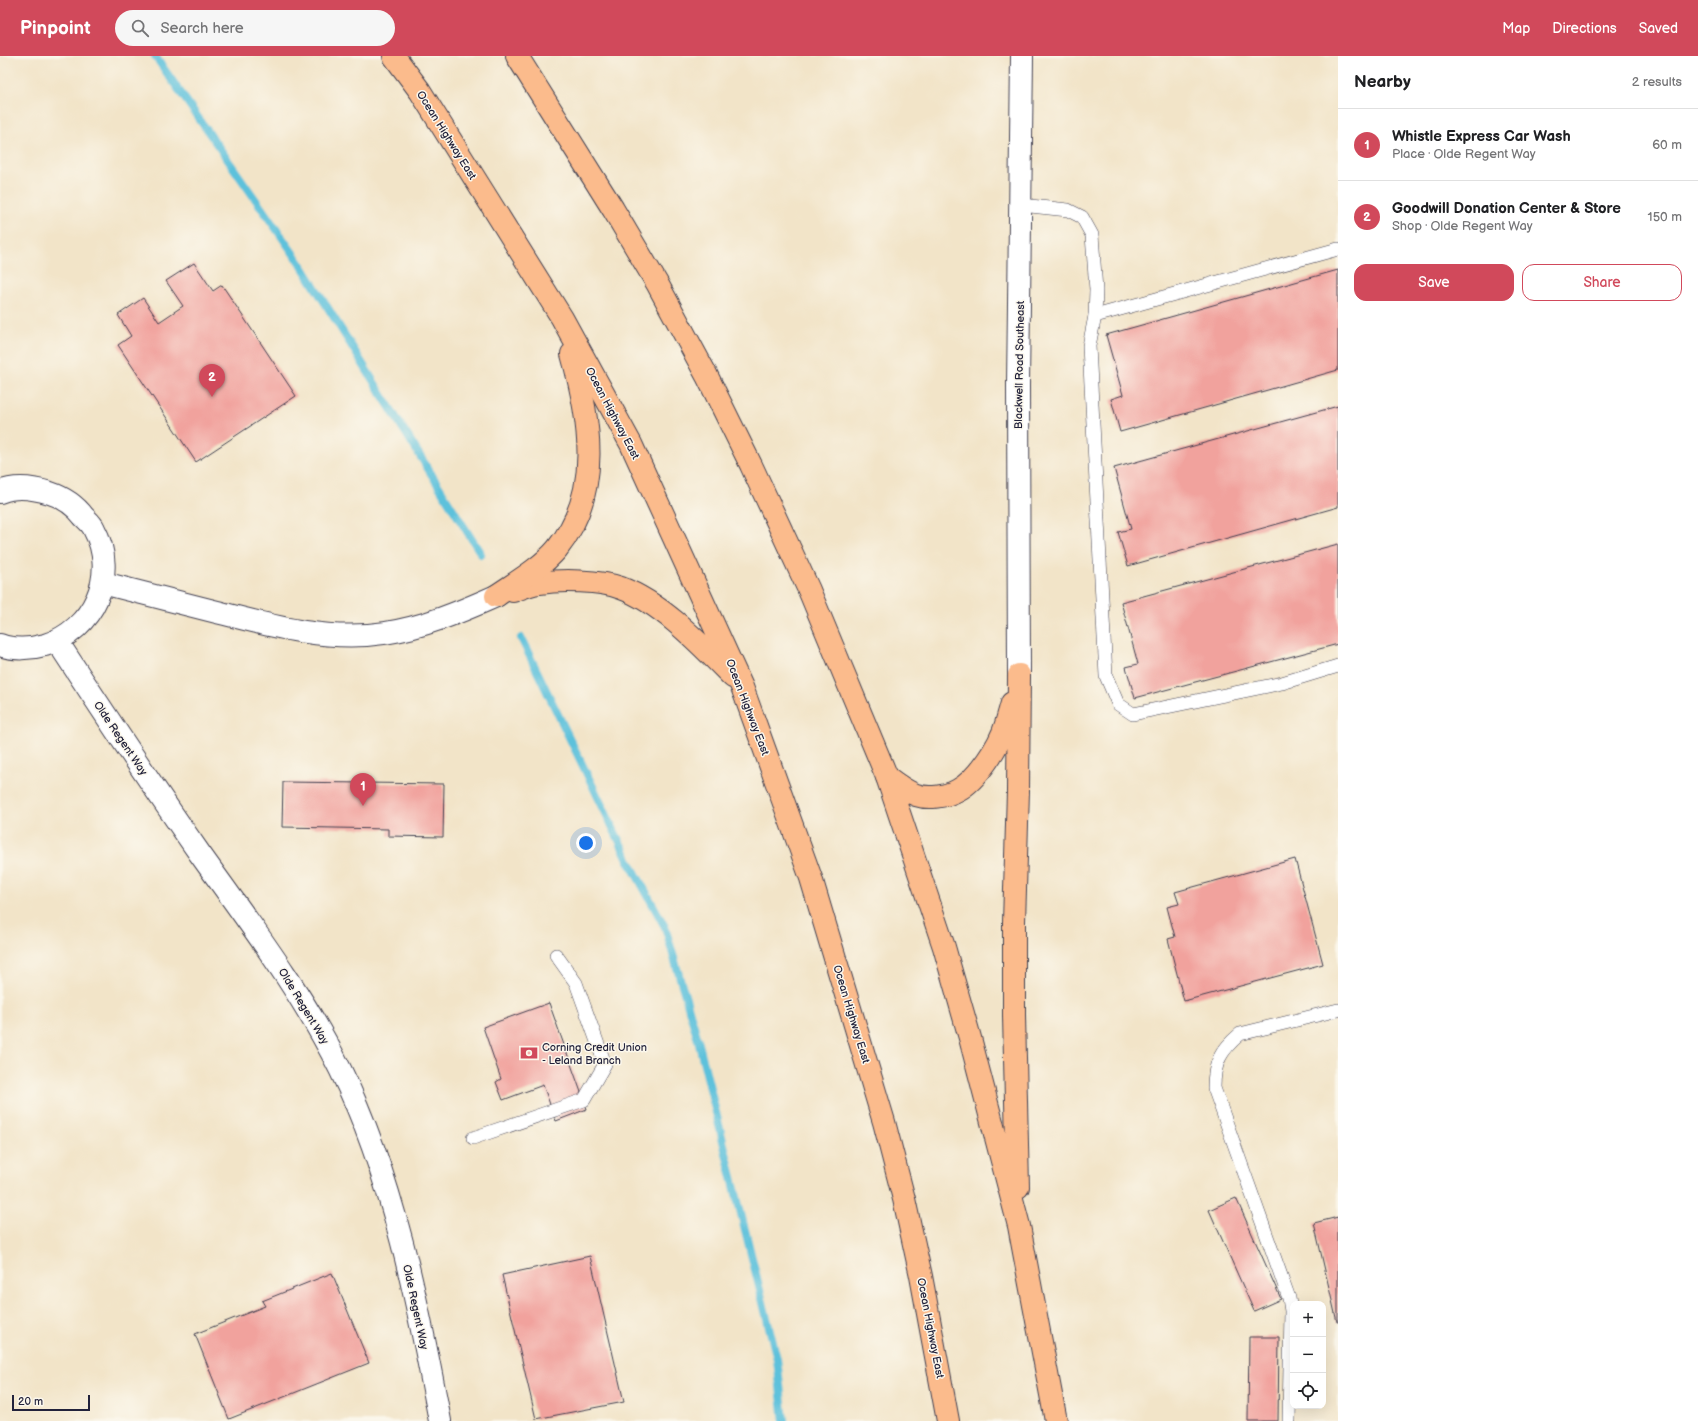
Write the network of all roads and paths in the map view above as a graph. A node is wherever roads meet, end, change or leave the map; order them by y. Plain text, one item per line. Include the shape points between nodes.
1 (394, 56) edge
2 (517, 56) edge
3 (1022, 56) edge
4 (1021, 205) junction
5 (1338, 249) edge
6 (1095, 316) junction
7 (562, 318) junction
8 (2, 488) edge
9 (103, 583) junction
10 (496, 596) junction
11 (57, 642) junction
12 (0, 645) edge
13 (1338, 666) edge
14 (1019, 675) junction
15 (742, 687) junction
16 (887, 777) junction
17 (556, 955) dead end
18 (1338, 1010) edge
19 (473, 1138) dead end
20 (1019, 1226) junction
21 (440, 1421) edge
22 (948, 1421) edge
23 (1056, 1421) edge
24 (1290, 1421) edge

1 - 7 highway, Ocean Highway East via 420,91
2 - 16 highway via 613,209 707,376 809,590
3 - 4 street, Blackwell Road Southeast
4 - 6 lane via 1068,210 1082,217 1092,235
4 - 14 street, Blackwell Road Southeast via 1018,386
5 - 6 lane
6 - 13 lane via 1089,346 1106,676 1118,704 1133,714 1282,683
7 - 10 highway via 582,392 589,448 588,476 577,517 556,550
7 - 15 highway, Ocean Highway East via 631,444
8 - 9 street via 34,488 61,497 76,506 94,528 103,554
9 - 10 street via 266,625 304,632 344,635 383,633 420,626
9 - 11 street via 96,602 80,626
10 - 15 highway via 538,583 596,583 620,587 641,597 664,614 704,648
11 - 12 street via 35,648 7,648
11 - 21 street, Olde Regent Way via 137,764 291,982 319,1028 340,1070 362,1118 385,1183 407,1266
14 - 16 highway via 1006,725 995,748 980,770 958,790 945,795 927,797 905,790
14 - 20 highway via 1014,1015
15 - 22 highway, Ocean Highway East via 811,878 884,1122 921,1276
16 - 20 highway via 944,947
17 - 19 lane via 576,984 605,1064 584,1100
18 - 24 lane via 1240,1034 1219,1058 1214,1072 1214,1088 1289,1298
20 - 23 highway

